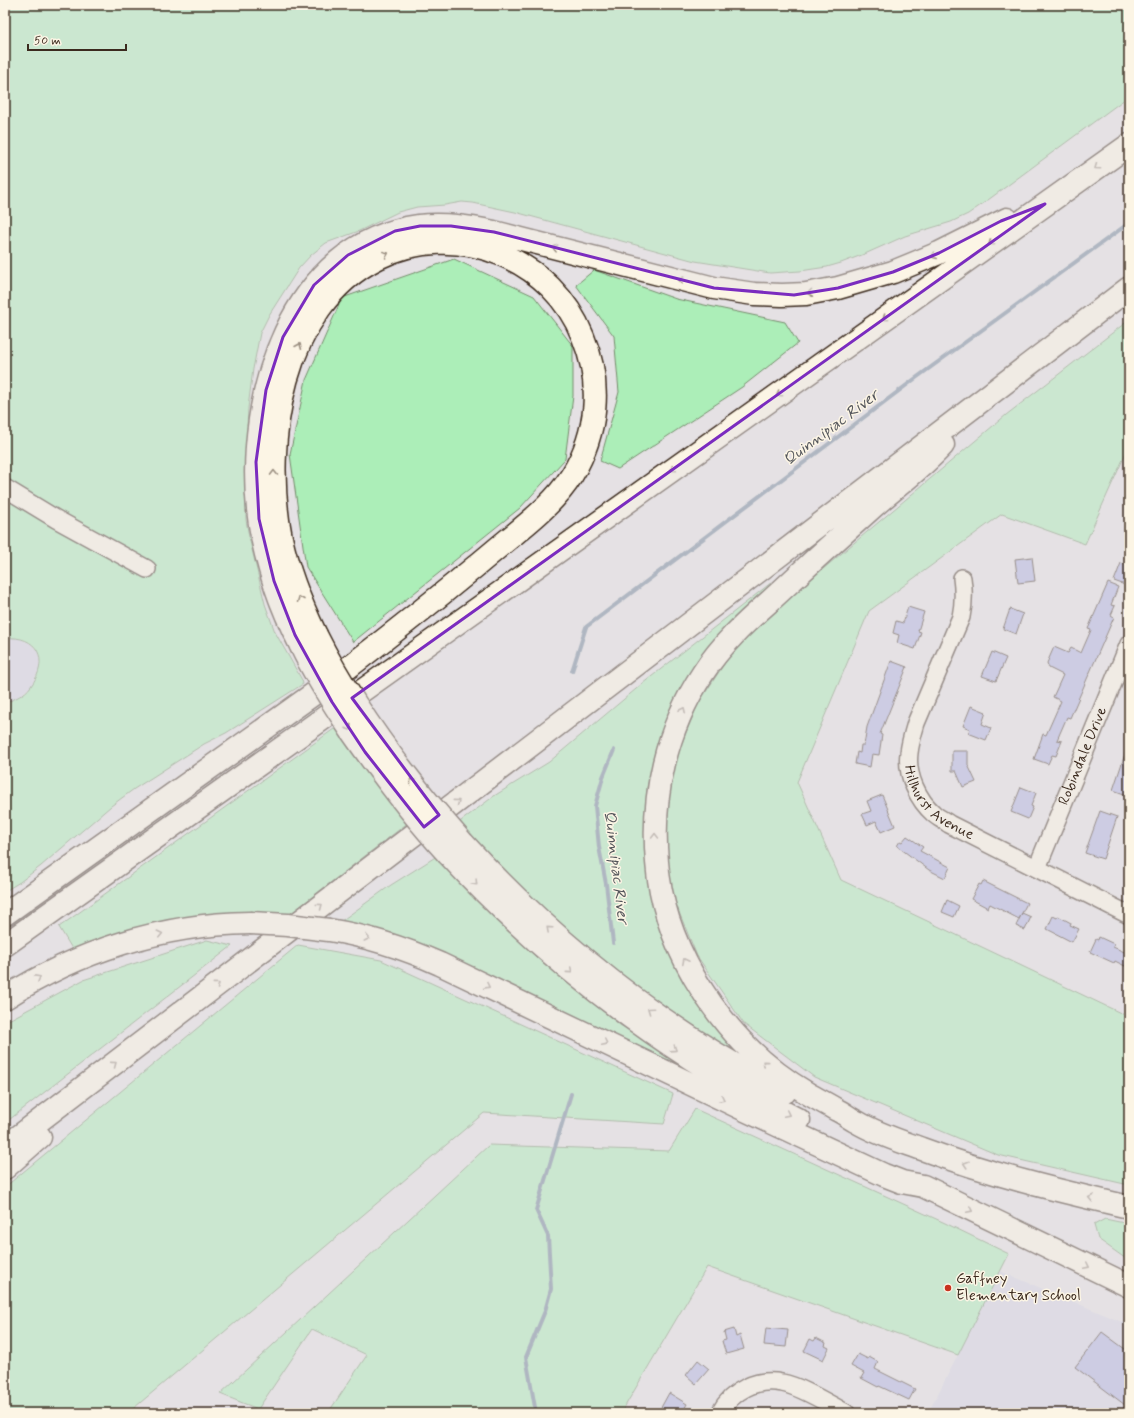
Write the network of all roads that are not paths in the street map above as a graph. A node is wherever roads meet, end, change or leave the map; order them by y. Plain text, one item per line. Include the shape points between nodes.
1 (1129, 145) edge
2 (1045, 204) junction
3 (1129, 288) edge
4 (970, 409) junction
5 (5, 488) edge
6 (147, 570) dead end
7 (962, 578) dead end
8 (308, 640) junction
9 (1129, 644) edge
10 (456, 849) junction
11 (1037, 868) junction
12 (5, 914) edge
13 (1129, 915) edge
14 (5, 945) edge
15 (5, 998) edge
16 (93, 1080) junction
17 (856, 1122) junction
18 (5, 1147) edge
19 (5, 1168) edge
20 (922, 1186) junction
21 (1129, 1207) edge
22 (1129, 1286) edge
23 (720, 1413) edge
24 (846, 1413) edge

1 -> 2 highway
2 -> 8 highway via 1001,221 939,253 893,272 838,288 794,294 754,294 714,288 466,227 428,226 404,229 380,237 355,250 320,278 288,325 270,374 259,432 256,462 262,536 286,613
2 -> 14 highway
3 - 4 highway
16 -> 4 highway
17 -> 4 highway via 795,1086 755,1054 720,1016 691,972 672,931 659,883 655,837 659,784 666,754 685,704 703,673 724,645 818,556 932,457 952,435
5 - 6 street
7 - 11 street, Hillhurst Avenue via 964,603 961,616 910,739 910,772 923,802 934,814
8 - 10 highway, bridge via 332,702 366,752 404,803
8 -> 12 highway via 299,596 284,551 278,522 274,474 277,428 284,395 292,363 307,327 328,297 352,273 384,255 407,247 428,243 469,245 494,251 517,262 554,290 570,311 587,347 593,371 596,396 592,428 579,463 566,484 537,515 368,653
9 - 11 street, Robindale Drive
17 -> 10 highway via 832,1116 763,1080 638,1002 578,954 496,878
10 -> 20 highway via 491,899 536,942 646,1030 732,1084 781,1111 894,1165
11 - 13 street, Hillhurst Avenue
15 -> 20 highway, bridge via 63,965 109,947 176,930 250,923 329,930 383,942 425,957 877,1172 902,1182
16 - 18 highway
16 - 19 highway via 55,1123
21 -> 17 highway via 982,1170
20 -> 22 highway
23 - 24 street via 730,1399 741,1390 767,1382 783,1383 799,1389

